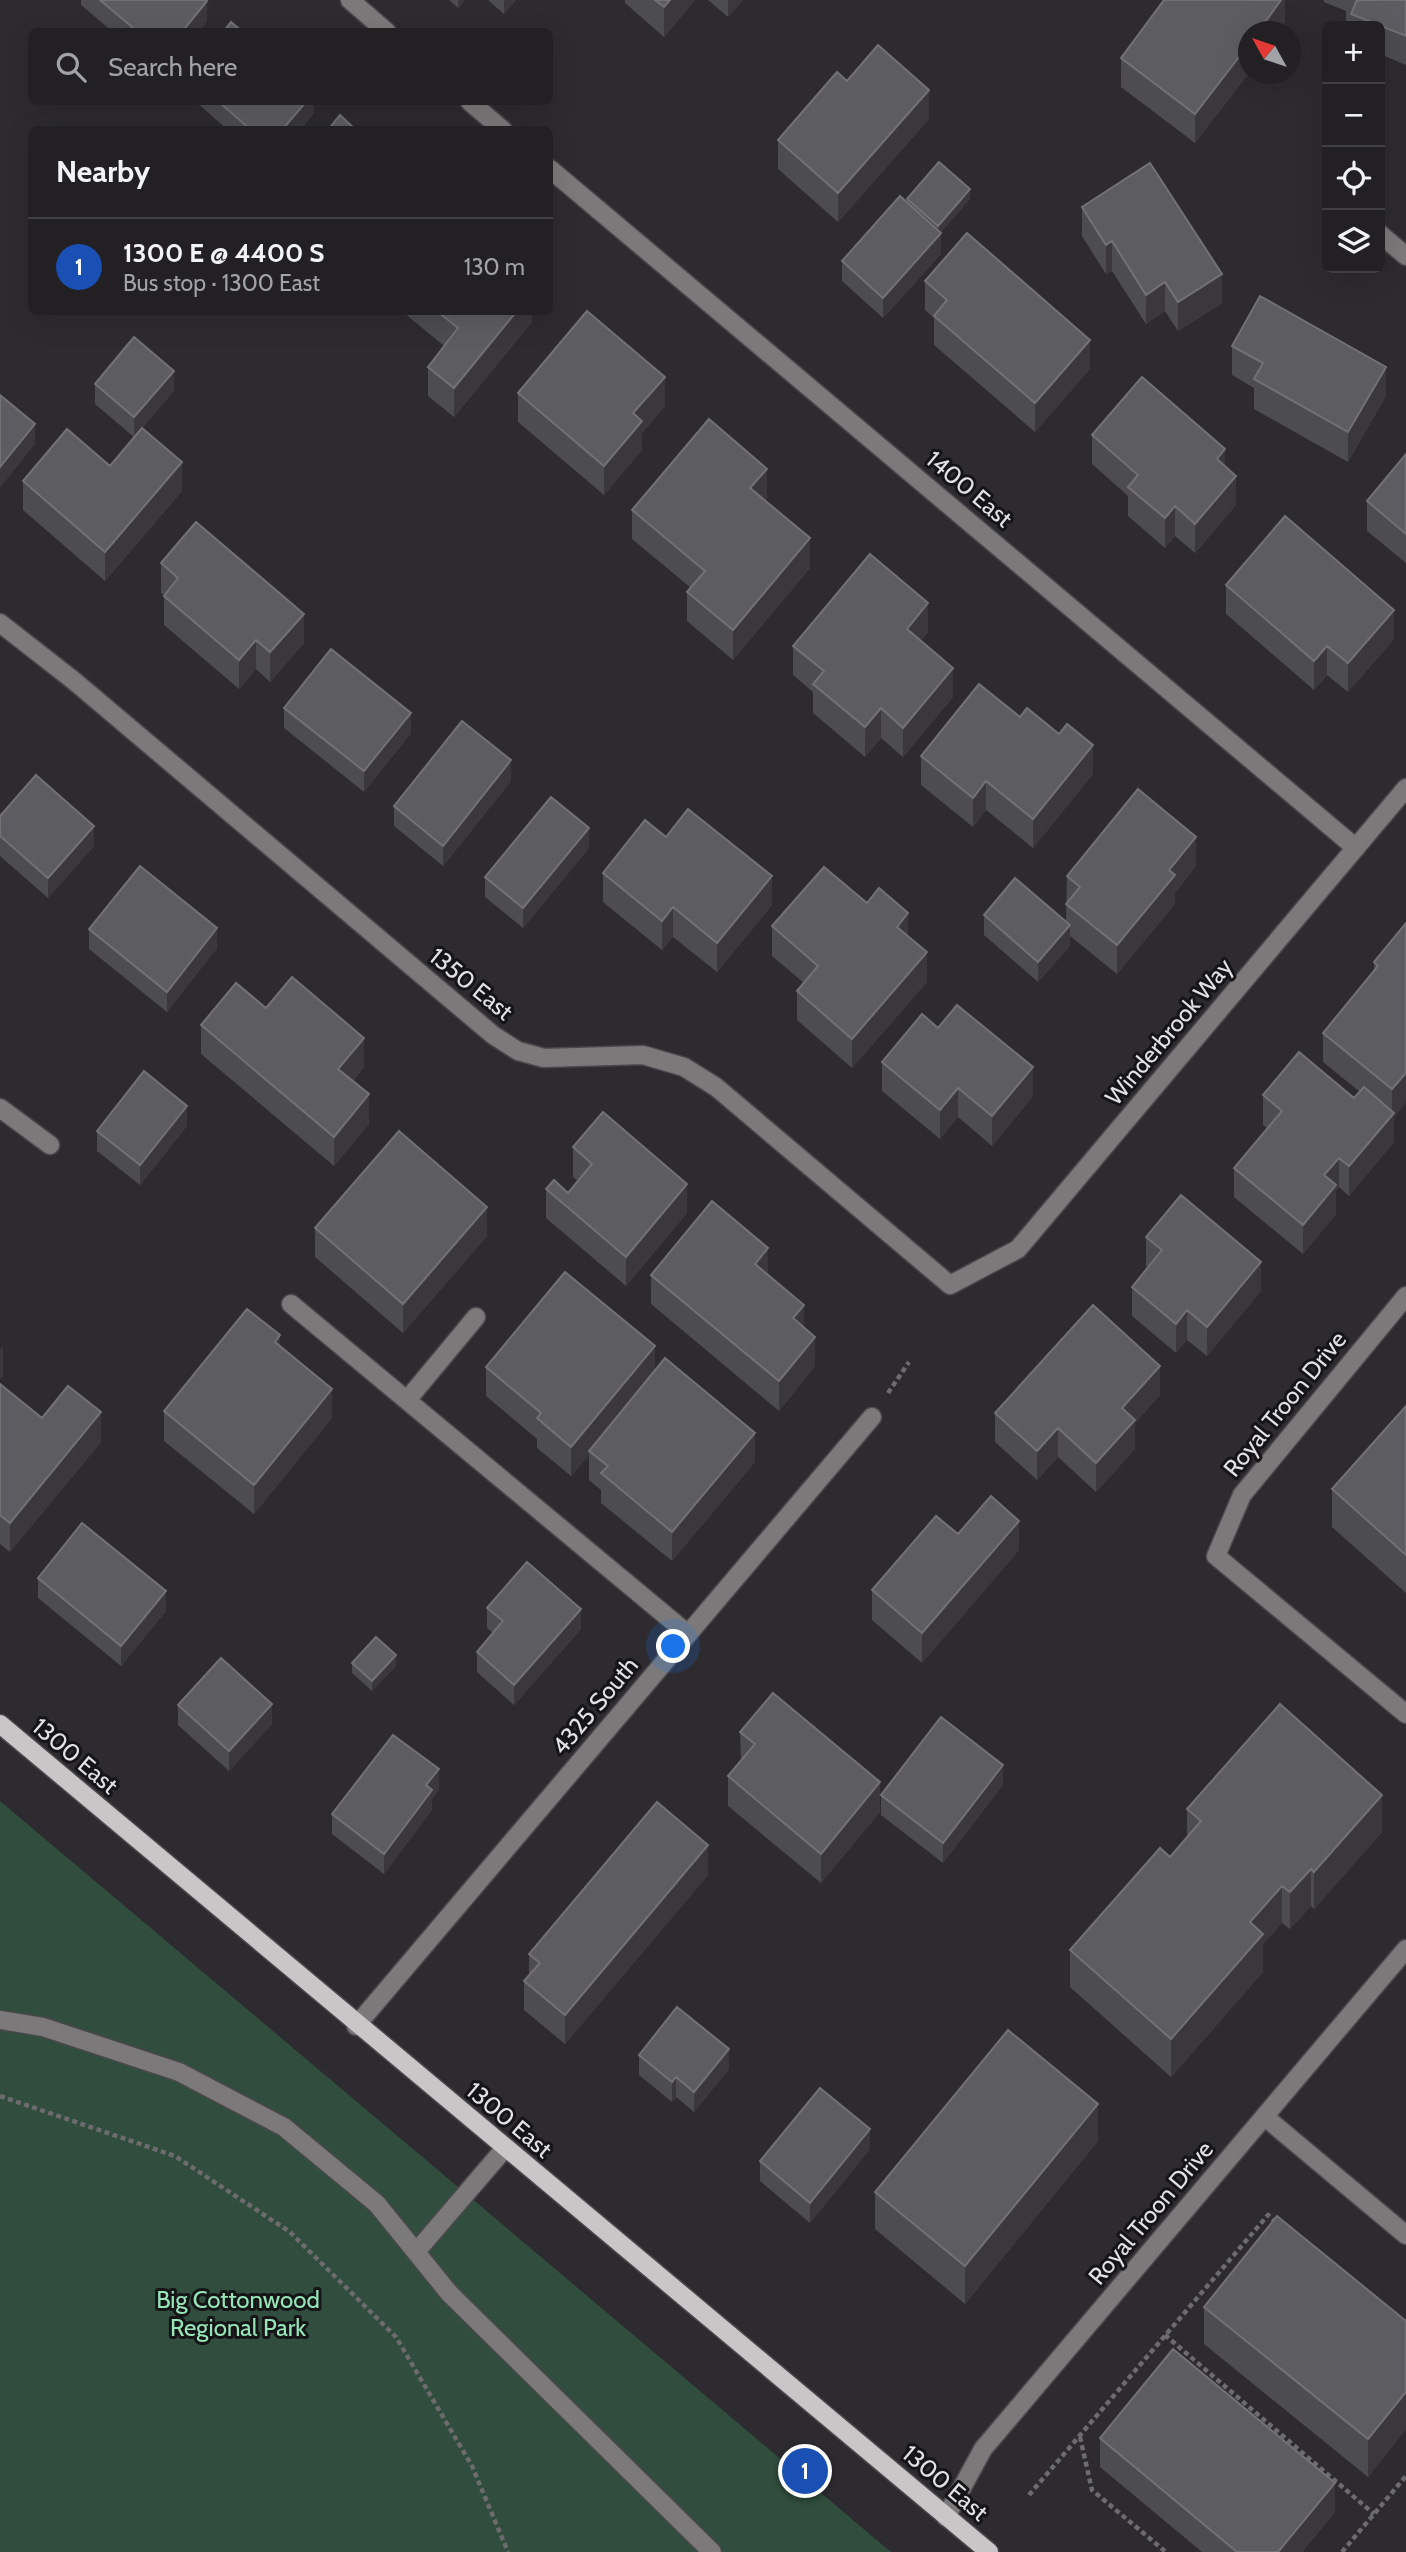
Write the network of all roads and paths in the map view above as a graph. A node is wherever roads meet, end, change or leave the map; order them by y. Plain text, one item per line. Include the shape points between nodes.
1 (350, 0) edge
2 (382, 28) edge
3 (474, 105) edge
4 (498, 126) edge
5 (553, 172) edge
6 (1385, 238) edge
7 (1406, 256) edge
8 (0, 623) edge
9 (1406, 788) edge
10 (1356, 848) junction
11 (0, 1108) edge
12 (50, 1145) dead end
13 (950, 1286) joint
14 (1406, 1296) edge
15 (291, 1304) dead end
16 (476, 1317) dead end
17 (408, 1399) junction
18 (872, 1417) dead end
19 (688, 1634) junction
20 (1406, 1714) edge
21 (0, 1724) edge
22 (1406, 1949) edge
23 (0, 2020) edge
24 (356, 2026) junction
25 (0, 2096) edge
26 (1265, 2117) junction
27 (505, 2148) junction
28 (1279, 2224) edge
29 (1406, 2235) edge
30 (416, 2252) junction
31 (1165, 2335) junction
32 (1080, 2436) junction
33 (1406, 2476) edge
34 (1029, 2495) dead end
35 (1374, 2514) junction
36 (946, 2517) junction
37 (508, 2552) edge
38 (712, 2552) edge
39 (989, 2552) edge
40 (1166, 2552) edge
41 (1342, 2552) edge

1 - 2 street
3 - 4 street
5 - 10 street, 1400 East
6 - 7 street
8 - 13 street, 1350 East via 493,1035 518,1051 544,1058 643,1055 684,1067 716,1087
9 - 10 street, Winderbrook Way
10 - 13 street, Winderbrook Way via 1018,1249
11 - 12 street
14 - 20 street, Royal Troon Drive via 1242,1495 1216,1556
15 - 17 street
16 - 17 street
17 - 19 street
18 - 19 street, 4325 South
19 - 24 street, 4325 South
21 - 24 main road, 1300 East
22 - 26 street, Royal Troon Drive
23 - 30 street via 43,2027 179,2073 284,2127 377,2204
24 - 27 main road, 1300 East
25 - 37 path via 175,2156 290,2232 396,2337 472,2466
26 - 29 street
26 - 36 street, Royal Troon Drive via 983,2449
27 - 30 street
27 - 36 main road, 1300 East
28 - 31 path via 1268,2215
30 - 38 street via 449,2293
31 - 32 path
31 - 35 path
32 - 34 path
32 - 40 path via 1092,2490
33 - 35 path
35 - 41 path
36 - 39 main road, 1300 East

